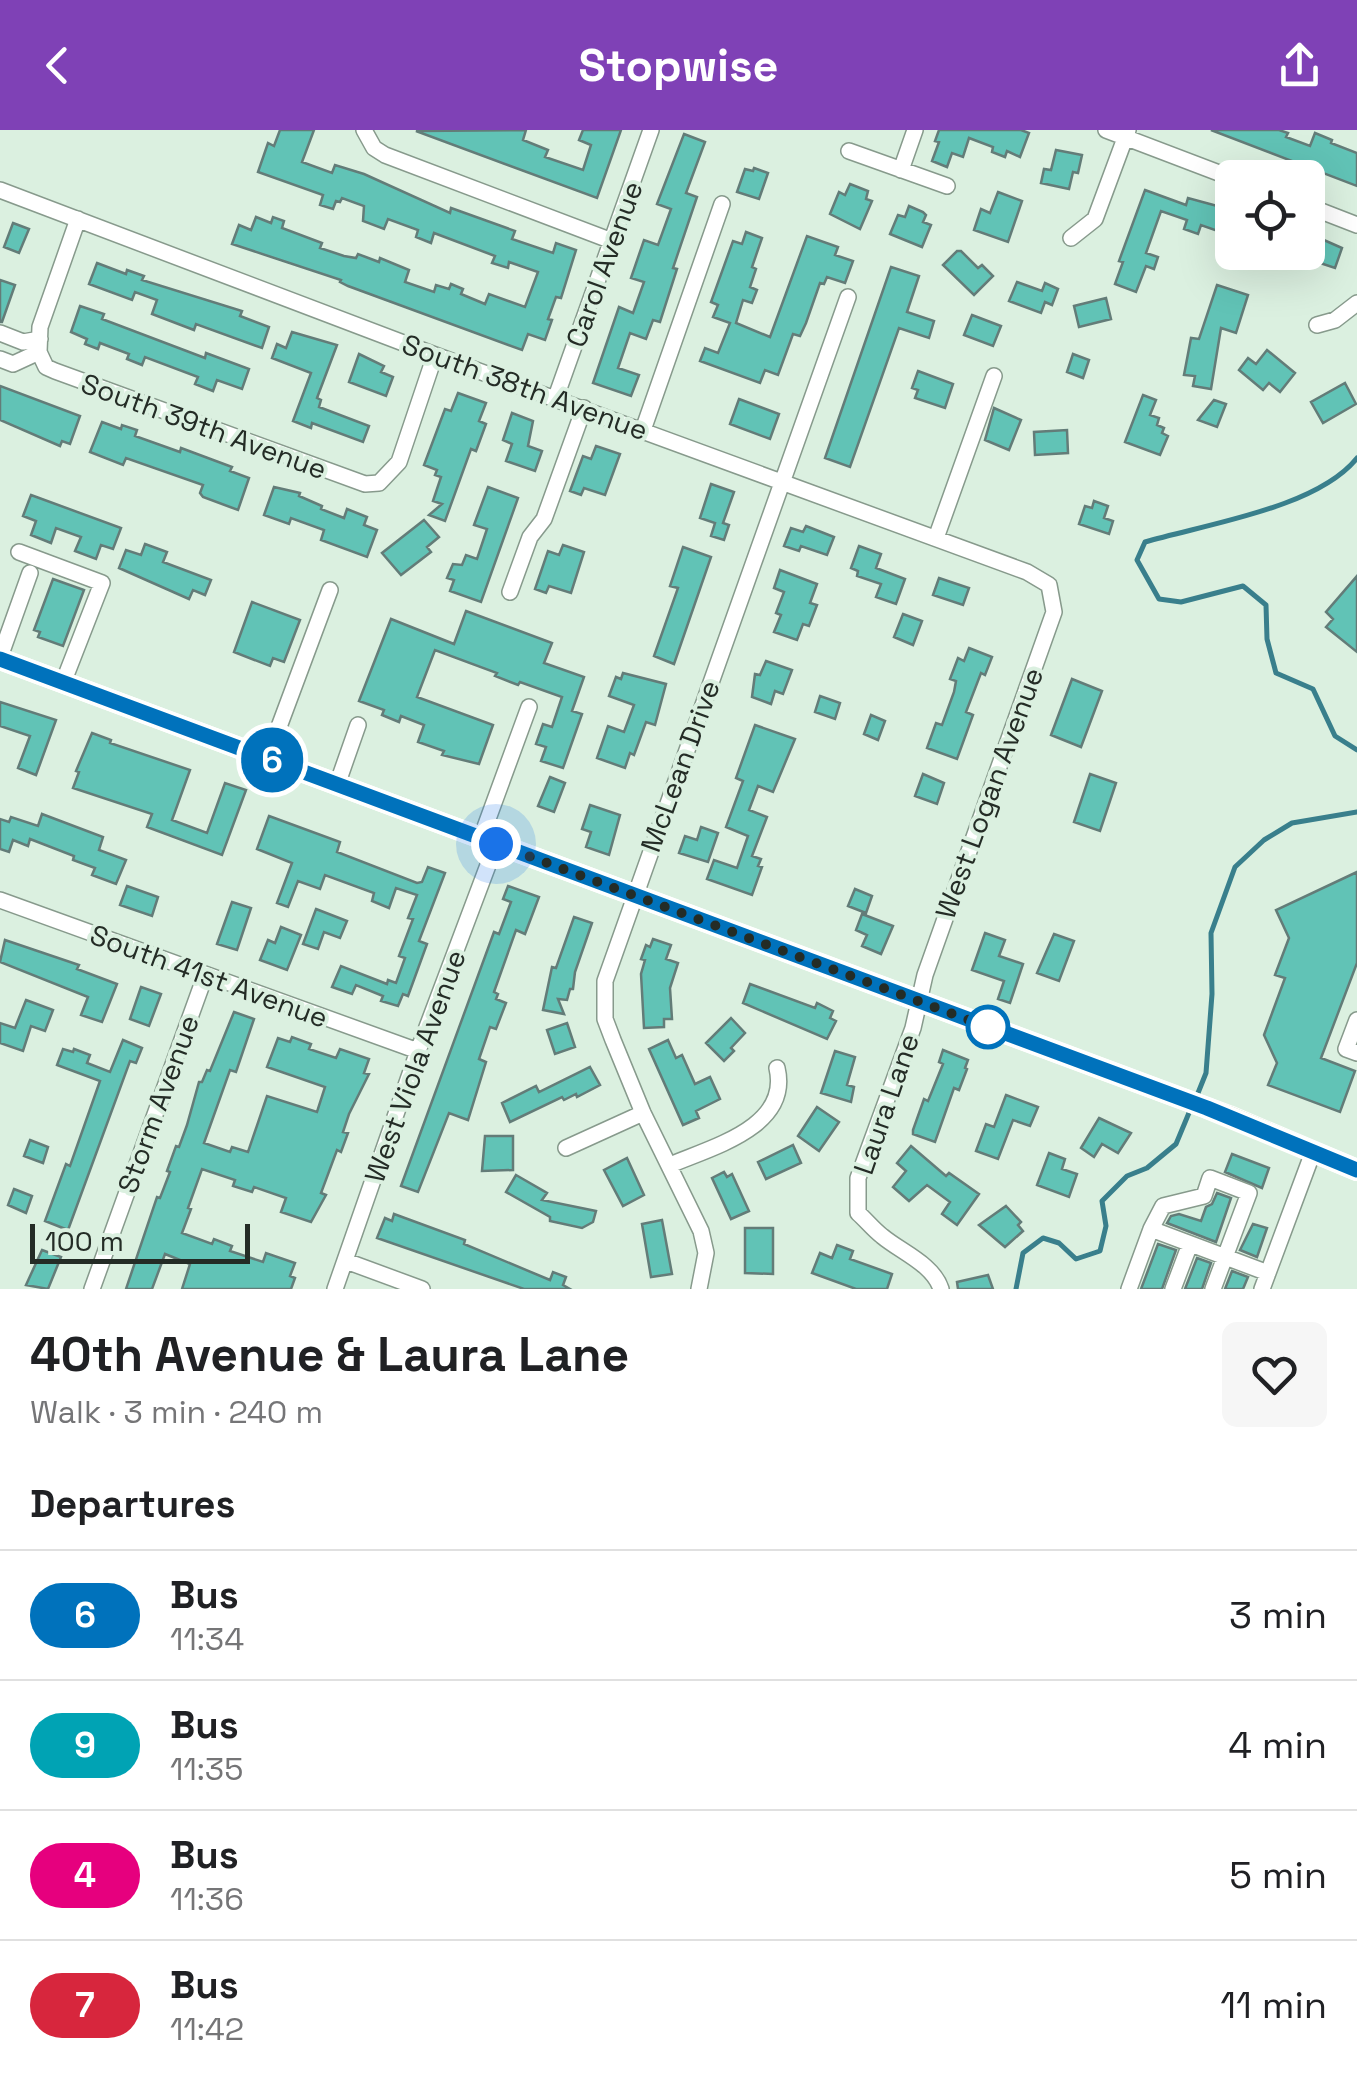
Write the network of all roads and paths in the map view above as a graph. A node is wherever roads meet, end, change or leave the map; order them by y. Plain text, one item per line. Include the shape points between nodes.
1 (651, 130) edge
2 (915, 130) edge
3 (1106, 130) edge
4 (365, 134) edge
5 (1126, 134) edge
6 (848, 150) dead end
7 (902, 170) junction
8 (1215, 171) edge
9 (947, 186) dead end
10 (0, 190) edge
11 (722, 204) dead end
12 (1325, 212) edge
13 (78, 219) junction
14 (1357, 224) edge
15 (1071, 238) dead end
16 (612, 241) junction
17 (848, 297) dead end
18 (1357, 303) edge
19 (1318, 325) dead end
20 (0, 333) edge
21 (40, 345) junction
22 (435, 355) junction
23 (0, 359) edge
24 (994, 376) dead end
25 (556, 397) junction
26 (584, 408) junction
27 (643, 430) junction
28 (782, 482) junction
29 (936, 538) junction
30 (18, 552) dead end
31 (30, 572) dead end
32 (1049, 585) joint
33 (330, 590) dead end
34 (510, 592) dead end
35 (0, 658) edge
36 (64, 683) junction
37 (529, 707) dead end
38 (358, 726) dead end
39 (268, 759) junction
40 (337, 784) junction
41 (488, 841) junction
42 (634, 896) junction
43 (0, 900) edge
44 (205, 976) junction
45 (917, 1001) junction
46 (1357, 1020) edge
47 (418, 1051) junction
48 (1357, 1053) edge
49 (777, 1068) dead end
50 (642, 1114) junction
51 (566, 1148) dead end
52 (1313, 1152) junction
53 (670, 1166) junction
54 (1357, 1170) edge
55 (1151, 1230) junction
56 (1190, 1244) junction
57 (1225, 1257) junction
58 (346, 1261) junction
59 (1265, 1281) edge
60 (92, 1289) edge
61 (335, 1289) edge
62 (422, 1289) edge
63 (699, 1289) edge
64 (941, 1289) edge
65 (1129, 1289) edge
66 (1174, 1289) edge
67 (1214, 1289) edge

1 - 16 street, Carol Avenue
2 - 7 street
3 - 5 street
4 - 16 street via 385,155
5 - 8 street
5 - 15 street via 1095,219
6 - 7 street
7 - 9 street
10 - 13 street, South 38th Avenue
11 - 27 street
12 - 14 street
13 - 21 street via 40,327
13 - 22 street, South 38th Avenue
16 - 25 street, Carol Avenue
17 - 28 street, McLean Drive
18 - 19 street
20 - 21 street
21 - 22 street, South 39th Avenue via 46,366 55,371 356,482 379,483 399,462
21 - 23 street via 13,364
22 - 25 street, South 38th Avenue
24 - 29 street
25 - 26 street, South 38th Avenue
26 - 27 street, South 38th Avenue
26 - 34 street
27 - 28 street, South 38th Avenue
28 - 29 street, South 38th Avenue
28 - 42 street, McLean Drive
29 - 32 street, South 38th Avenue
30 - 36 street via 102,583
31 - 35 street
32 - 45 street, West Logan Avenue via 1054,612
33 - 39 street
35 - 36 main road
36 - 39 main road
37 - 41 street, West Viola Avenue
38 - 40 street
39 - 40 main road
40 - 41 main road
41 - 42 main road
41 - 47 street, West Viola Avenue
42 - 45 main road
42 - 50 street, McLean Drive via 603,1003
43 - 44 street, South 41st Avenue
44 - 47 street, South 41st Avenue
44 - 60 street, Storm Avenue
45 - 52 main road
45 - 64 street, Laura Lane via 858,1178 858,1213 924,1266
46 - 48 street via 1346,1049
47 - 58 street, West Viola Avenue
49 - 53 street via 781,1087 771,1110 747,1131
50 - 51 street
50 - 53 street, McLean Drive
52 - 54 main road
52 - 59 street
53 - 63 street, McLean Drive via 704,1242
55 - 56 street
55 - 57 street via 1163,1206 1204,1196 1210,1178 1249,1193
55 - 65 street
56 - 57 street
56 - 66 street
57 - 59 street
57 - 67 street
58 - 61 street, West Viola Avenue
58 - 62 street

